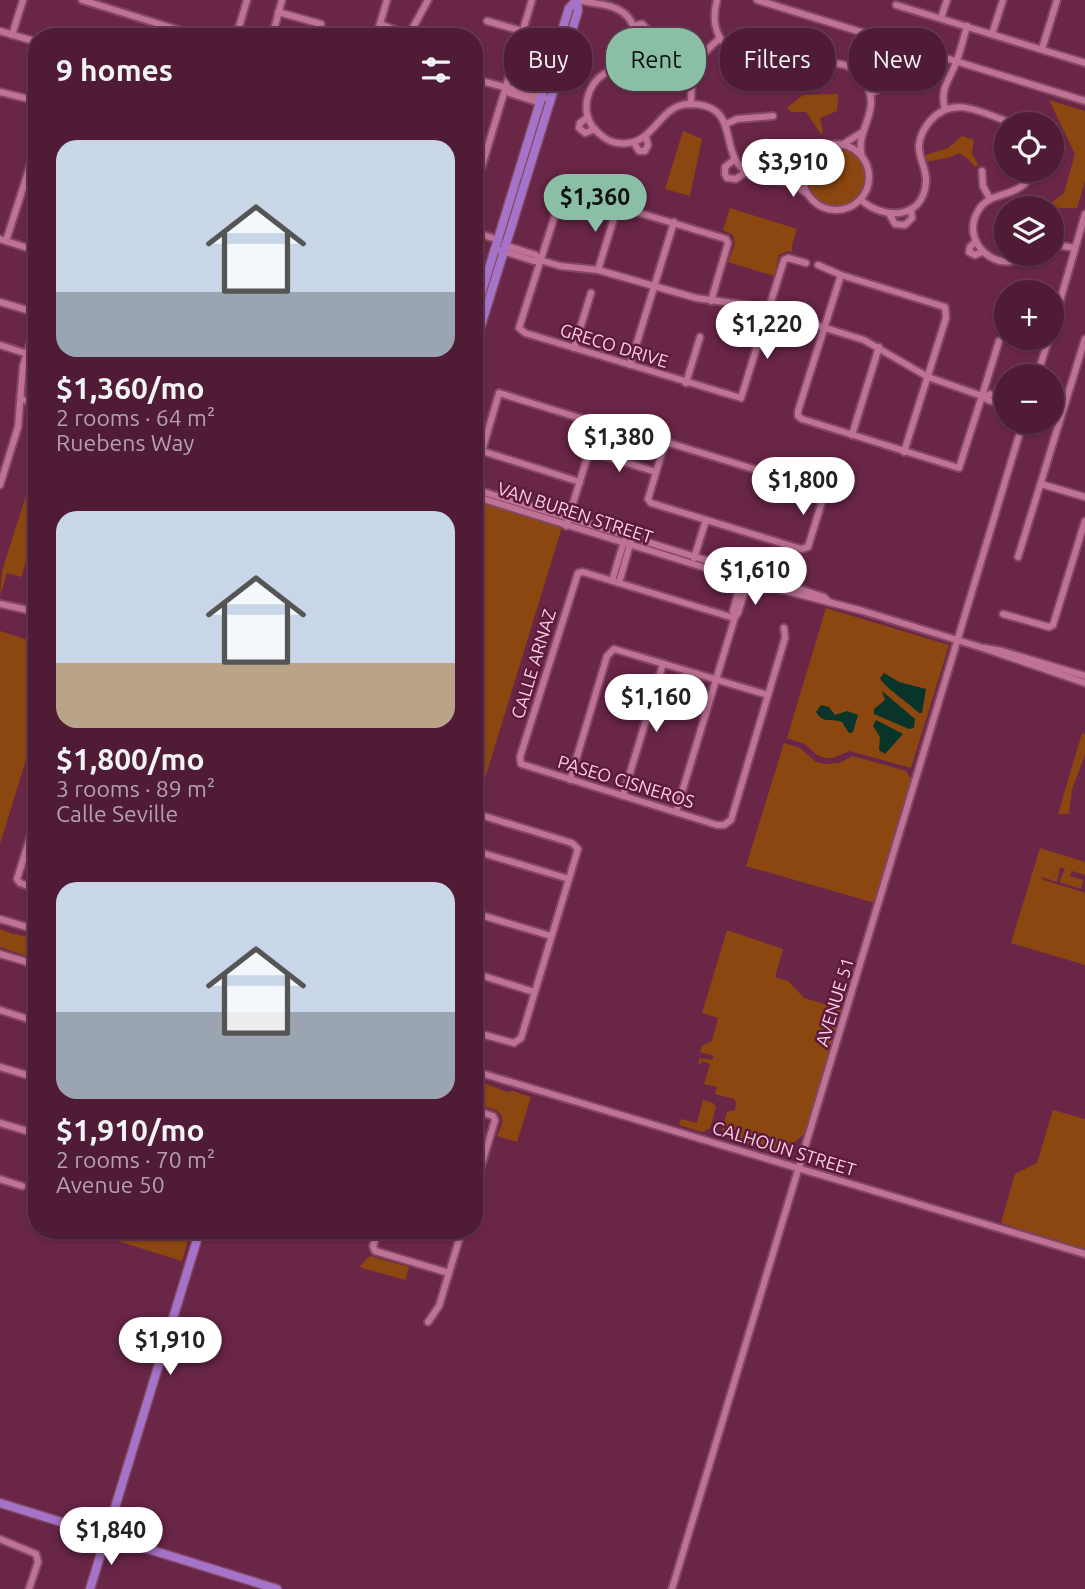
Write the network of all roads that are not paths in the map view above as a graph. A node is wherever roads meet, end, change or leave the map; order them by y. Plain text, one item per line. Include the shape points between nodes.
1 (23, 0) edge
2 (82, 0) edge
3 (247, 0) edge
4 (282, 0) edge
5 (387, 0) edge
6 (428, 0) edge
7 (532, 0) edge
8 (578, 0) edge
9 (717, 0) edge
10 (757, 0) edge
11 (947, 0) edge
12 (1003, 0) edge
13 (1057, 0) edge
14 (896, 5) dead end
15 (278, 12) junction
16 (942, 18) junction
17 (487, 22) dead end
18 (321, 24) dead end
19 (380, 24) junction
20 (634, 26) joint
21 (967, 26) junction
22 (172, 28) edge
23 (239, 28) edge
24 (274, 28) edge
25 (379, 28) edge
26 (390, 28) edge
27 (415, 28) edge
28 (508, 28) edge
29 (523, 28) edge
30 (646, 28) edge
31 (0, 31) edge
32 (992, 34) junction
33 (12, 35) junction
34 (720, 38) joint
35 (28, 39) edge
36 (1042, 49) junction
37 (957, 61) junction
38 (1085, 63) edge
39 (606, 74) edge
40 (483, 82) edge
41 (504, 89) edge
42 (504, 91) edge
43 (519, 91) edge
44 (869, 91) edge
45 (875, 91) edge
46 (0, 92) edge
47 (870, 94) junction
48 (28, 99) edge
49 (545, 101) junction
50 (1085, 102) edge
51 (691, 104) junction
52 (945, 109) junction
53 (773, 116) dead end
54 (588, 117) junction
55 (994, 118) edge
56 (726, 124) junction
57 (595, 129) junction
58 (863, 132) junction
59 (646, 137) junction
60 (634, 143) junction
61 (842, 145) junction
62 (862, 157) junction
63 (735, 159) junction
64 (483, 163) edge
65 (804, 167) junction
66 (28, 169) edge
67 (982, 171) dead end
68 (746, 172) junction
69 (779, 181) junction
70 (1026, 182) edge
71 (805, 191) junction
72 (990, 199) junction
73 (861, 200) junction
74 (618, 205) junction
75 (911, 209) junction
76 (1085, 214) edge
77 (890, 215) junction
78 (674, 222) junction
79 (483, 236) edge
80 (3, 240) edge
81 (976, 241) junction
82 (501, 245) junction
83 (1064, 246) edge
84 (28, 248) edge
85 (1074, 248) junction
86 (982, 252) junction
87 (540, 260) junction
88 (994, 260) edge
89 (806, 263) dead end
90 (818, 265) dead end
91 (598, 270) junction
92 (841, 275) junction
93 (1064, 285) edge
94 (654, 286) junction
95 (483, 293) edge
96 (591, 293) dead end
97 (711, 301) junction
98 (0, 302) edge
99 (28, 310) edge
100 (769, 310) junction
101 (483, 313) edge
102 (825, 328) junction
103 (700, 337) dead end
104 (1085, 339) edge
105 (0, 345) edge
106 (879, 347) junction
107 (574, 348) junction
108 (997, 350) edge
109 (28, 351) edge
110 (27, 354) junction
111 (1082, 363) edge
112 (630, 365) junction
113 (928, 377) junction
114 (686, 383) junction
115 (994, 395) edge
116 (984, 396) junction
117 (21, 399) junction
118 (28, 401) edge
119 (994, 402) edge
120 (1064, 410) edge
121 (1019, 434) edge
122 (1056, 434) edge
123 (852, 435) junction
124 (483, 447) edge
125 (483, 450) edge
126 (589, 451) junction
127 (904, 452) junction
128 (656, 472) junction
129 (580, 482) junction
130 (1041, 484) junction
131 (0, 485) edge
132 (483, 492) edge
133 (1085, 497) edge
134 (483, 499) edge
135 (569, 518) junction
136 (706, 520) junction
137 (1085, 520) edge
138 (566, 526) junction
139 (628, 540) junction
140 (1076, 549) junction
141 (1085, 552) edge
142 (695, 556) junction
143 (1018, 557) dead end
144 (693, 564) junction
145 (746, 576) junction
146 (615, 582) junction
147 (0, 604) edge
148 (28, 610) edge
149 (1003, 614) dead end
150 (735, 618) junction
151 (784, 628) dead end
152 (957, 640) junction
153 (983, 648) junction
154 (663, 664) junction
155 (1085, 676) edge
156 (716, 680) junction
157 (1085, 683) edge
158 (768, 695) junction
159 (521, 764) joint
160 (570, 780) junction
161 (623, 796) junction
162 (676, 812) junction
163 (483, 816) edge
164 (28, 847) edge
165 (483, 853) edge
166 (569, 878) junction
167 (28, 886) edge
168 (483, 916) edge
169 (0, 919) edge
170 (28, 927) edge
171 (551, 936) junction
172 (0, 954) edge
173 (28, 962) edge
174 (483, 977) edge
175 (534, 992) junction
176 (0, 1010) edge
177 (28, 1018) edge
178 (483, 1034) edge
179 (0, 1067) edge
180 (483, 1074) edge
181 (28, 1075) edge
182 (483, 1113) edge
183 (0, 1124) edge
184 (28, 1132) edge
185 (483, 1151) edge
186 (799, 1168) junction
187 (0, 1179) edge
188 (22, 1186) dead end
189 (197, 1239) edge
190 (376, 1239) edge
191 (459, 1239) edge
192 (1085, 1254) edge
193 (449, 1273) junction
194 (428, 1322) dead end
195 (0, 1503) edge
196 (106, 1536) junction
197 (0, 1539) edge
198 (29, 1589) edge
199 (90, 1589) edge
200 (276, 1589) edge
201 (672, 1589) edge

1 - 33 street
2 - 22 street
3 - 23 street
4 - 15 street
5 - 19 street
6 - 27 street
7 - 29 street
8 - 20 street via 619,9
8 - 49 main road
9 - 34 street via 714,21
10 - 37 street
11 - 16 street
12 - 32 street
13 - 36 street
14 - 16 street
15 - 18 street
15 - 24 street
16 - 21 street
17 - 28 street
19 - 25 street
19 - 26 street
20 - 30 street
21 - 32 street
21 - 37 street
31 - 33 street
32 - 36 street
33 - 35 street
34 - 51 street via 697,64
36 - 38 street
37 - 50 street
37 - 52 street via 943,91
39 - 54 street via 594,84 587,99
40 - 41 street
42 - 64 street
43 - 49 street
44 - 47 street
45 - 47 street
46 - 48 street
47 - 58 street via 871,111
49 - 82 main road
51 - 56 street via 710,110
51 - 59 street via 668,113
52 - 55 street via 971,107
52 - 75 street via 920,136 926,183
53 - 56 street
54 - 57 street
54 - 57 street via 579,128 585,133
56 - 63 street
57 - 60 street via 612,142
58 - 61 street
58 - 62 street
59 - 60 street
59 - 60 street via 645,151 639,151
61 - 62 street
61 - 65 street via 820,148
62 - 73 street via 869,174
63 - 68 street
63 - 68 street via 726,167 727,178 736,180
65 - 69 street
65 - 71 street
66 - 80 street
67 - 72 street
68 - 69 street via 761,180
69 - 71 street
70 - 72 street via 1016,191
71 - 73 street via 814,203 831,211
72 - 81 street via 976,215
73 - 77 street
74 - 78 street
74 - 87 street via 563,190
74 - 91 street
75 - 77 street
75 - 77 street via 912,218 905,225 895,224
76 - 85 street
78 - 94 street
78 - 97 street via 728,240
79 - 82 street
80 - 84 street
81 - 86 street
81 - 86 street via 969,252
82 - 87 street
82 - 95 main road
82 - 101 main road
83 - 85 street
85 - 93 street
86 - 88 street
87 - 91 street
87 - 107 street, GRECO DRIVE via 520,330
89 - 100 street via 786,258
90 - 92 street
91 - 94 street
92 - 102 street
92 - 113 street via 945,307 946,318
94 - 97 street
94 - 112 street
96 - 107 street
97 - 100 street
98 - 99 street
100 - 102 street
100 - 114 street, GRECO DRIVE via 741,398
102 - 106 street
102 - 123 street via 798,416
103 - 114 street
104 - 111 street
105 - 110 street
106 - 113 street
106 - 123 street
107 - 112 street, GRECO DRIVE
108 - 116 street
109 - 110 street
110 - 117 street
111 - 120 street
112 - 114 street, GRECO DRIVE
113 - 116 street
113 - 127 street
115 - 116 street
116 - 119 street
116 - 127 street via 959,468
117 - 118 street
117 - 131 street
121 - 152 street, AVENUE 51
122 - 130 street
123 - 127 street
124 - 126 street via 499,393 596,423
125 - 129 street
126 - 128 street
126 - 129 street
128 - 136 street via 649,501
128 - 136 street via 666,444 824,492 806,549
129 - 135 street
130 - 133 street
130 - 143 street
132 - 135 street, VAN BUREN STREET
134 - 138 street, VAN BUREN STREET
135 - 138 street
135 - 139 street, VAN BUREN STREET
136 - 142 street
137 - 140 street
138 - 139 street, VAN BUREN STREET
139 - 142 street, VAN BUREN STREET
139 - 144 street, VAN BUREN STREET
139 - 146 street
140 - 141 street
140 - 149 street via 1051,627
142 - 144 street
142 - 145 street, VAN BUREN STREET
144 - 145 street, VAN BUREN STREET
145 - 150 street via 733,611
145 - 152 street, VAN BUREN STREET
146 - 150 street
146 - 159 street, CALLE ARNAZ via 578,573
147 - 148 street
150 - 156 street
151 - 158 street
152 - 153 street, VAN BUREN STREET
152 - 186 street, AVENUE 51
153 - 155 street, VAN BUREN STREET
153 - 157 street, VAN BUREN STREET
154 - 156 street
154 - 160 street via 611,650
154 - 161 street
156 - 158 street
156 - 162 street
158 - 162 street, PASEO CISNEROS via 731,820 717,825
159 - 160 street, PASEO CISNEROS
160 - 161 street, PASEO CISNEROS
161 - 162 street, PASEO CISNEROS
163 - 166 street via 572,843 578,849
164 - 167 street via 18,882
165 - 166 street
166 - 171 street
168 - 171 street
169 - 170 street
171 - 175 street
172 - 173 street
174 - 175 street
175 - 178 street via 518,1041
176 - 177 street
179 - 181 street
180 - 186 street, CALHOUN STREET
182 - 185 street via 495,1118
183 - 184 street
186 - 192 street, CALHOUN STREET
186 - 201 street, AVENUE 51
187 - 188 street
189 - 196 main road
190 - 193 street via 373,1249
191 - 193 street
193 - 194 street via 439,1306
195 - 196 main road
196 - 199 main road
196 - 200 main road
197 - 198 street via 36,1554 38,1562

